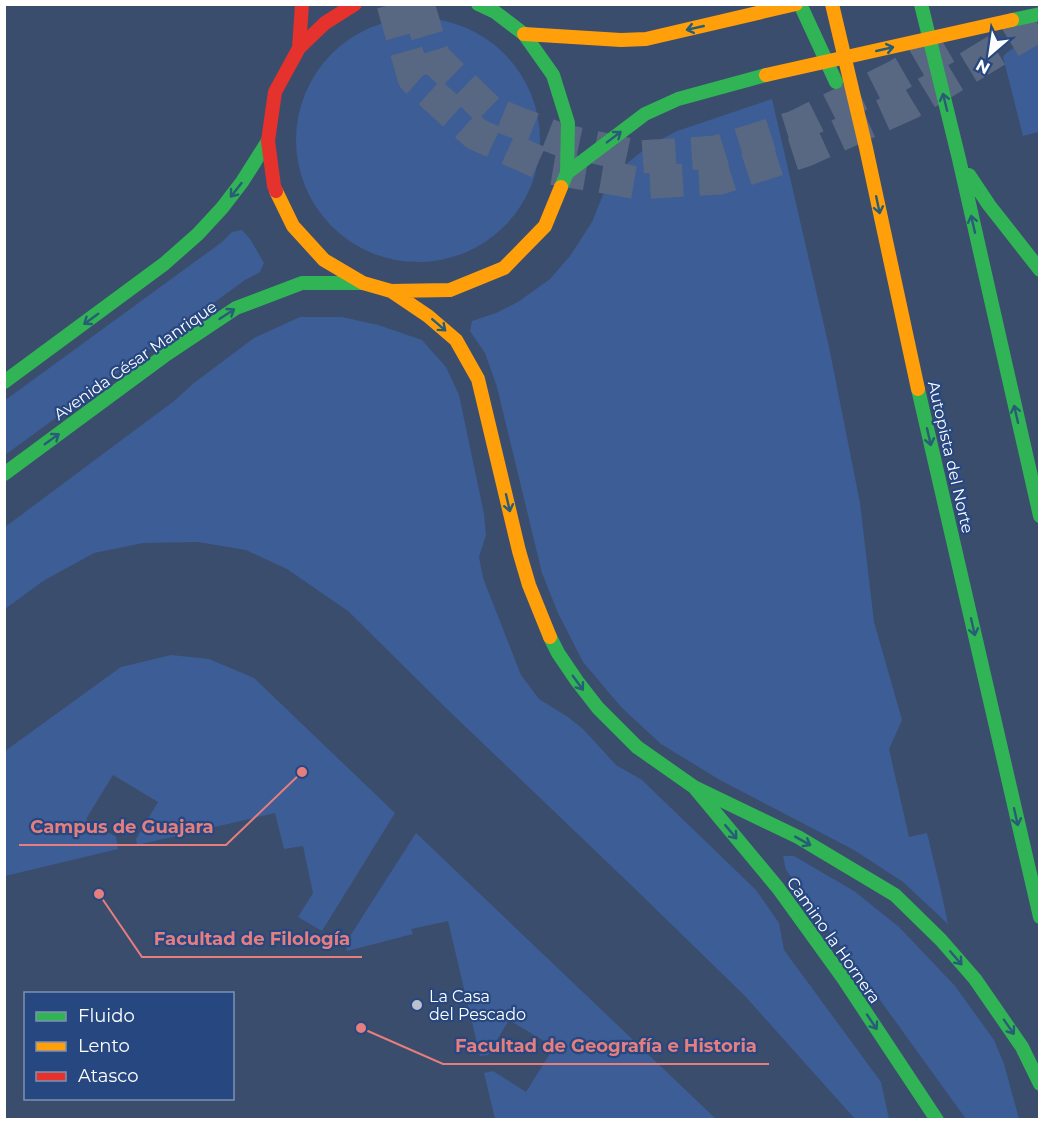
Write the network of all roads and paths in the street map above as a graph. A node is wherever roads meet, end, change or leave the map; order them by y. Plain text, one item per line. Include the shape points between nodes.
1 (302, 4) edge
2 (355, 4) edge
3 (478, 4) edge
4 (798, 4) edge
5 (832, 4) edge
6 (921, 4) edge
7 (1040, 14) edge
8 (524, 34) junction
9 (299, 48) junction
10 (268, 141) junction
11 (866, 148) junction
12 (959, 159) junction
13 (567, 173) junction
14 (1040, 270) edge
15 (363, 283) junction
16 (391, 291) junction
17 (4, 382) edge
18 (4, 474) edge
19 (1040, 516) edge
20 (694, 787) junction
21 (1040, 917) edge
22 (1040, 1084) edge
23 (937, 1119) edge

1 - 9 main road
2 - 9 main road via 325,23
3 - 8 main road
4 -> 8 main road via 646,39
4 - 11 main road
5 - 11 main road, Autopista del Norte
12 -> 6 main road
13 -> 7 main road, bridge via 645,114 678,99 766,75
8 - 13 main road via 553,75 568,123
9 - 10 main road via 275,92
10 - 15 main road via 274,186 293,226 324,260
10 -> 17 main road via 242,182 198,234 130,290
11 -> 21 main road, Autopista del Norte
12 - 14 main road
19 -> 12 main road
13 - 16 main road via 545,226 504,268 450,290
15 - 16 main road
18 -> 15 main road, Avenida César Manrique via 236,308 302,283
16 -> 20 main road via 456,340 478,379 519,551 558,653 597,708 637,747
20 -> 22 main road via 798,837 895,895 975,979 1022,1047
20 -> 23 main road, Camino la Hornera via 778,888

